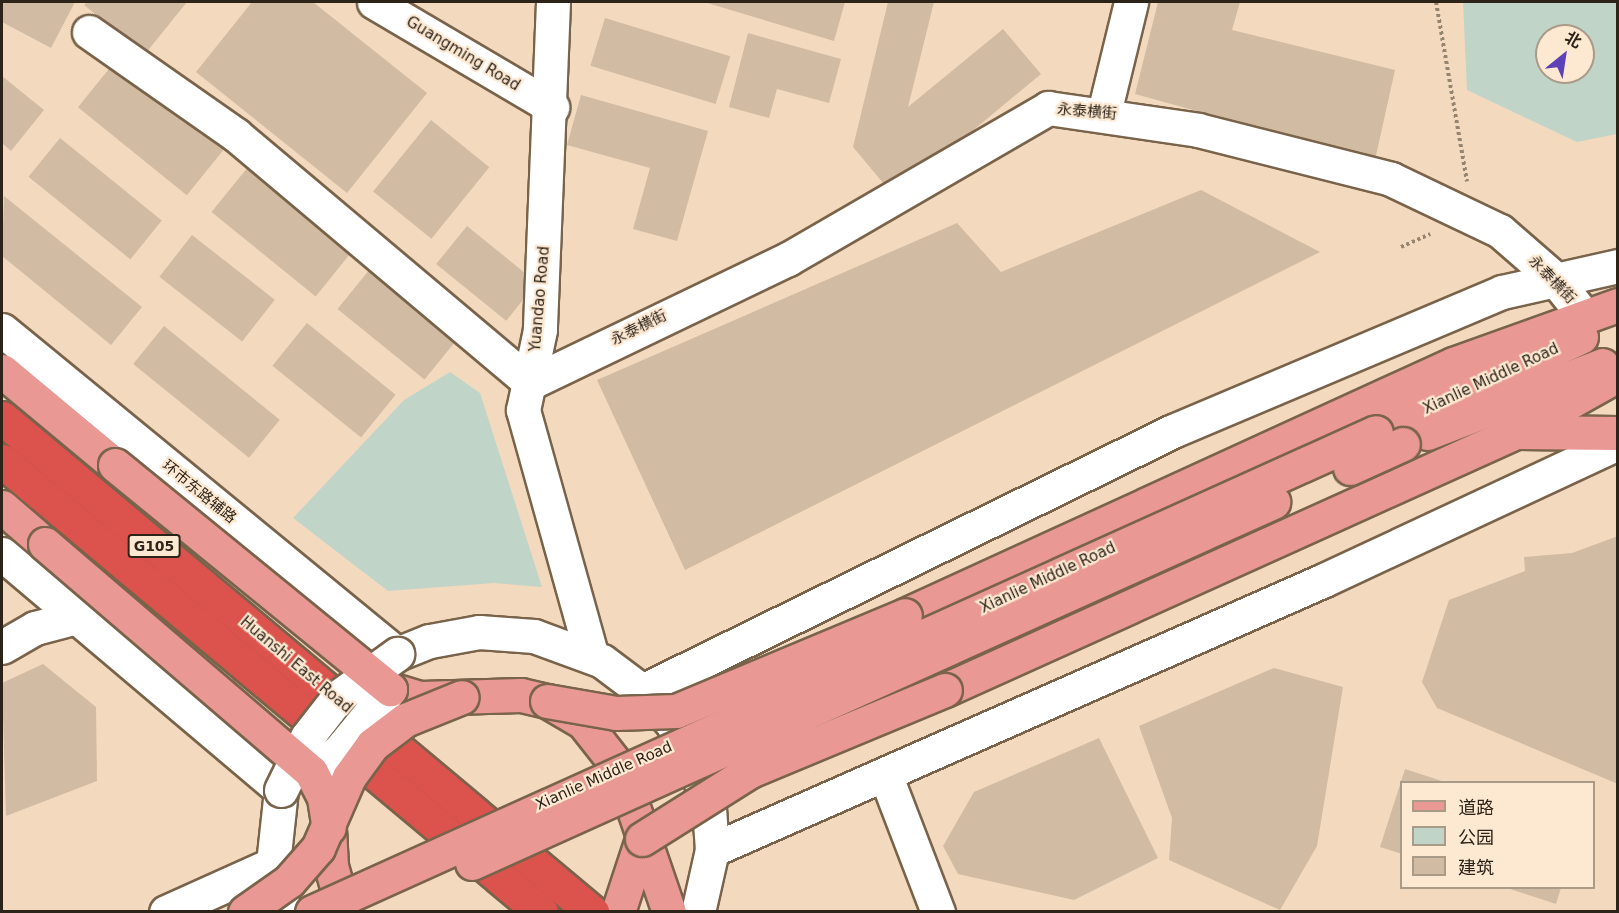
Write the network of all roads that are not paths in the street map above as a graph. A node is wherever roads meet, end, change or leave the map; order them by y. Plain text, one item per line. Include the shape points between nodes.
1 (374, 2) edge
2 (553, 2) edge
3 (1131, 2) edge
4 (89, 32) dead end
5 (552, 107) junction
6 (1104, 113) junction
7 (1617, 266) edge
8 (1617, 276) edge
9 (1554, 278) junction
10 (1617, 289) edge
11 (1617, 305) edge
12 (1585, 316) junction
13 (1617, 319) edge
14 (2, 330) edge
15 (1541, 357) junction
16 (1617, 359) edge
17 (2, 371) edge
18 (1617, 375) edge
19 (530, 382) junction
20 (2, 418) edge
21 (1516, 432) junction
22 (1617, 433) edge
23 (1390, 438) junction
24 (1617, 443) edge
25 (2, 461) edge
26 (2, 507) edge
27 (2, 554) edge
28 (905, 615) junction
29 (77, 617) junction
30 (2, 647) edge
31 (397, 654) junction
32 (592, 657) junction
33 (390, 689) junction
34 (945, 690) junction
35 (642, 691) junction
36 (462, 697) junction
37 (547, 701) junction
38 (311, 772) junction
39 (885, 774) junction
40 (281, 790) junction
41 (329, 828) junction
42 (642, 839) junction
43 (489, 843) junction
44 (712, 850) junction
45 (273, 864) junction
46 (693, 911) edge
47 (166, 912) edge
48 (245, 912) edge
49 (285, 912) edge
50 (312, 912) edge
51 (344, 912) edge
52 (364, 912) edge
53 (540, 912) edge
54 (592, 912) edge
55 (618, 912) edge
56 (938, 912) edge

1 - 5 street, Guangming Road
2 - 5 street, Yuandao Road
3 - 6 street
4 - 19 street via 236,135
5 - 19 street, Yuandao Road via 540,330
6 - 9 street, 永泰横街 via 1198,130 1391,179 1500,231
6 - 19 street, 永泰横街 via 1048,108 788,259
7 - 9 street
8 - 9 street
9 - 12 street, 永泰横街
9 - 35 street via 1460,307 1173,431
10 - 12 street
11 - 12 main road, Xianlie Middle Road
12 - 15 street
12 - 28 main road, Xianlie Middle Road via 1453,364
13 - 15 main road, Xianlie Middle Road
14 - 31 street, 环市东路辅路
15 - 23 main road, Xianlie Middle Road
16 - 23 main road, Xianlie Middle Road
17 - 33 main road, bridge
18 - 21 main road
19 - 32 street, Yuandao Road via 523,410
20 - 54 highway, Huanshi East Road / G105
21 - 22 main road
21 - 34 main road
23 - 43 main road, Xianlie Middle Road, bridge
24 - 39 street
25 - 53 highway, Huanshi East Road / G105
26 - 38 main road, bridge
27 - 29 street
28 - 34 street, bridge via 918,657
28 - 37 main road, Xianlie Middle Road, bridge via 675,711 616,713
29 - 30 street via 35,628
29 - 40 street
31 - 32 street via 430,641 479,632 534,636
31 - 40 street, bridge via 339,696 307,737
32 - 35 street
33 - 36 main road, bridge via 420,698
33 - 38 street, bridge via 339,751
34 - 42 main road, bridge via 750,771
35 - 44 street, bridge via 672,723 695,765 709,808
36 - 37 main road, Xianlie Middle Road via 503,694
36 - 41 main road, bridge via 405,720 372,745 349,777
37 - 42 main road, bridge via 583,722 605,744 632,796
38 - 41 main road, bridge via 324,798
39 - 44 street
39 - 56 street
40 - 45 street
41 - 48 main road, bridge via 289,881
41 - 51 main road via 331,866
42 - 46 main road
42 - 55 main road
43 - 50 main road, bridge
43 - 52 main road, bridge
44 - 46 street
45 - 47 street
45 - 49 street

